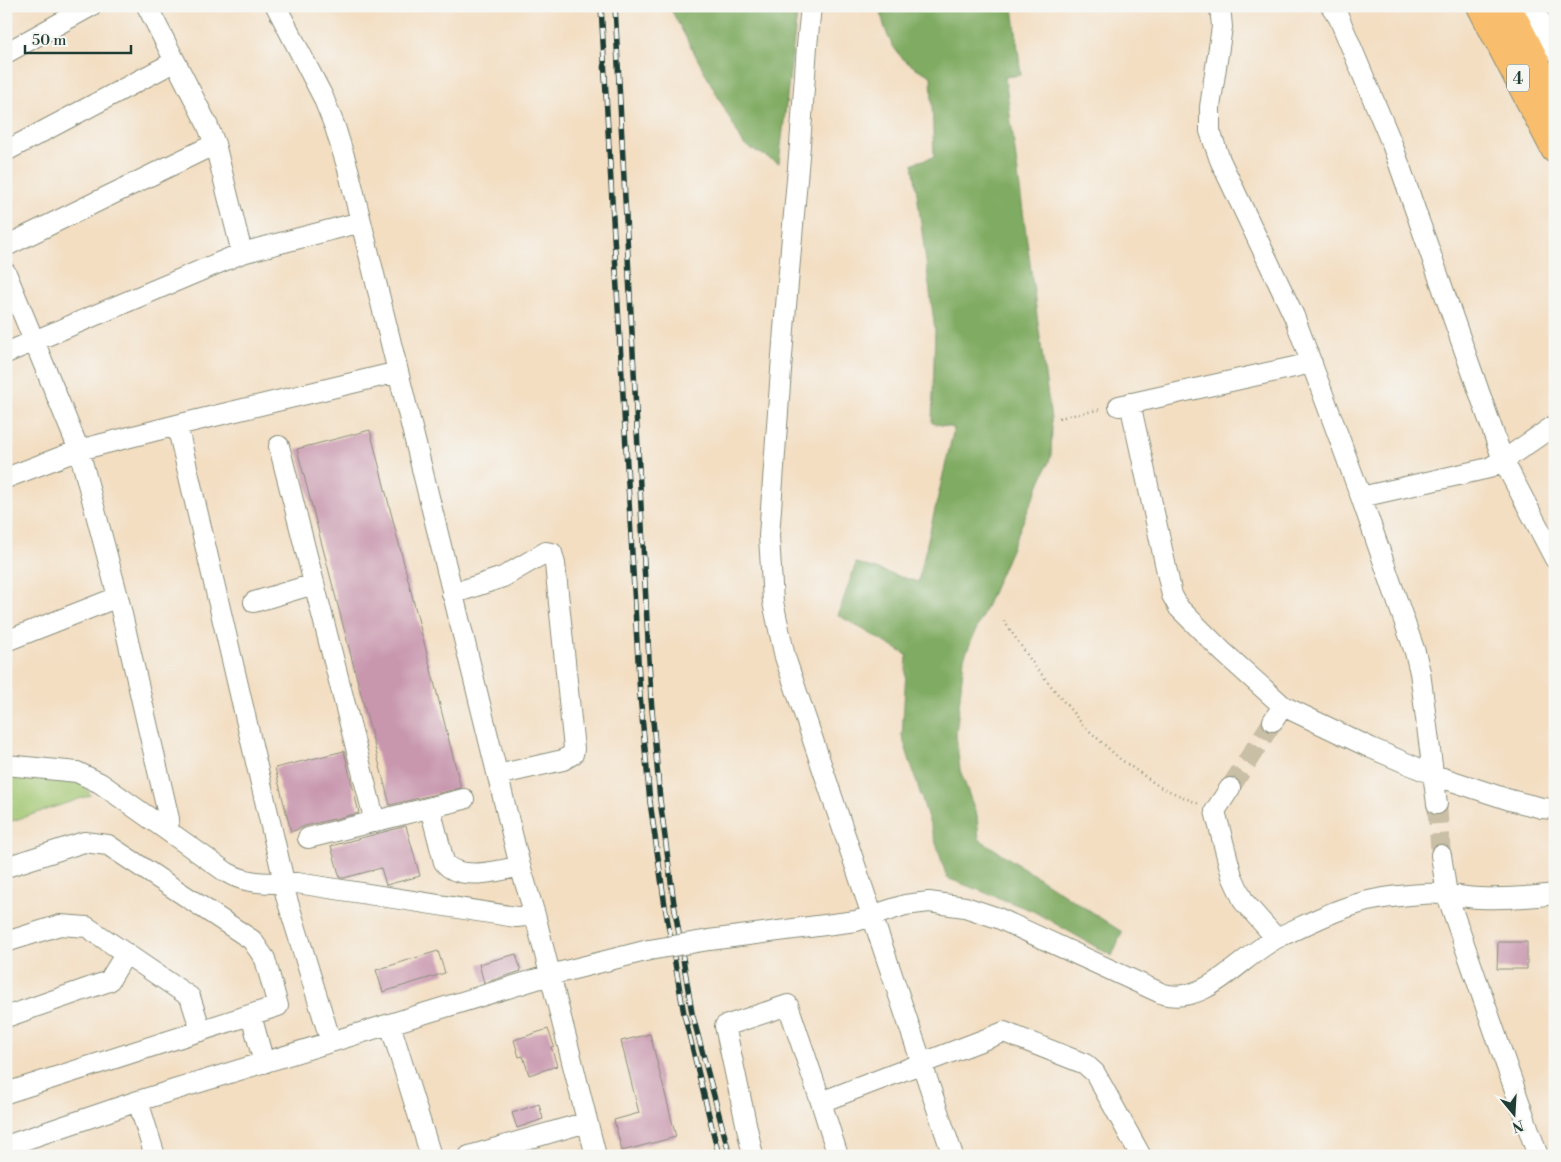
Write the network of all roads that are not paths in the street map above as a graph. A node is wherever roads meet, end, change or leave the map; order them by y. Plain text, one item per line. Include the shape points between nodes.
1 (91, 6) edge
2 (147, 6) edge
3 (276, 6) edge
4 (812, 6) edge
5 (1220, 6) edge
6 (1331, 6) edge
7 (1481, 6) edge
8 (1507, 6) edge
9 (1533, 6) edge
10 (1555, 51) edge
11 (6, 52) edge
12 (174, 62) junction
13 (1555, 101) edge
14 (215, 144) junction
15 (1555, 149) edge
16 (6, 151) edge
17 (360, 222) junction
18 (6, 246) edge
19 (242, 253) junction
20 (6, 273) edge
21 (35, 341) junction
22 (6, 353) edge
23 (1312, 363) junction
24 (398, 372) junction
25 (177, 424) junction
26 (1555, 425) edge
27 (279, 446) dead end
28 (79, 450) junction
29 (1503, 460) junction
30 (6, 478) edge
31 (1360, 497) junction
32 (1555, 558) edge
33 (314, 584) junction
34 (452, 594) junction
35 (118, 597) junction
36 (254, 602) dead end
37 (6, 641) edge
38 (6, 765) edge
39 (498, 775) junction
40 (1434, 775) junction
41 (1230, 788) tunnel mouth
42 (464, 799) dead end
43 (1437, 804) tunnel mouth
44 (430, 808) junction
45 (1555, 809) edge
46 (374, 822) junction
47 (168, 830) junction
48 (308, 838) dead end
49 (1442, 855) tunnel mouth
50 (520, 866) junction
51 (6, 867) edge
52 (283, 883) junction
53 (1555, 894) edge
54 (1447, 895) junction
55 (535, 916) junction
56 (872, 916) junction
57 (1276, 938) junction
58 (6, 942) edge
59 (126, 954) junction
60 (550, 975) junction
61 (250, 1015) junction
62 (6, 1017) edge
63 (390, 1024) junction
64 (201, 1031) junction
65 (331, 1042) junction
66 (264, 1063) junction
67 (921, 1063) junction
68 (6, 1092) edge
69 (138, 1101) junction
70 (821, 1102) junction
71 (587, 1122) junction
72 (6, 1146) edge
73 (155, 1156) edge
74 (431, 1156) edge
75 (469, 1156) edge
76 (596, 1156) edge
77 (753, 1156) edge
78 (838, 1156) edge
79 (953, 1156) edge
80 (1141, 1156) edge
81 (1538, 1156) edge

1 - 11 street
2 - 12 street
3 - 17 street via 335,127
4 - 56 street via 769,536 773,602 784,657
5 - 23 street via 1222,26 1210,107 1210,131 1220,160 1294,316
6 - 29 street via 1392,144
7 - 15 highway, 4
8 - 13 highway, 4
9 - 10 street
12 - 14 street
12 - 16 street
14 - 18 street
14 - 19 street
17 - 19 street
17 - 24 street
19 - 21 street
20 - 21 street
21 - 22 street
21 - 28 street
23 - 31 street
23 - 40 street via 1123,405 1172,595 1179,608 1278,714 1372,748
24 - 25 street
24 - 34 street
25 - 28 street
25 - 52 street
26 - 29 street
27 - 33 street
28 - 30 street
28 - 35 street
29 - 31 street via 1489,468
29 - 32 street
31 - 40 street via 1418,665
33 - 36 street
33 - 46 street
34 - 39 street
34 - 39 street via 503,578 546,552 552,553 573,754 563,760
35 - 37 street
35 - 47 street via 166,804
38 - 47 street via 77,772 100,783
39 - 50 street
40 - 43 street
40 - 45 street via 1510,800
41 - 57 street via 1216,811 1232,876 1244,902
42 - 44 street
44 - 46 street
44 - 50 street via 448,867 480,874
46 - 48 street
47 - 52 street via 237,878
49 - 54 street
50 - 55 street
51 - 61 street via 84,842 108,845 252,940 265,959 278,1006
52 - 55 street via 516,917
52 - 65 street
53 - 54 street via 1480,898
54 - 57 street via 1423,894 1372,900
54 - 81 street
55 - 60 street
56 - 57 street via 905,905 929,902 965,907 998,918 1173,996 1207,988
56 - 60 street, bridge via 856,921 650,950
56 - 67 street
58 - 59 street via 60,925 87,927
59 - 62 street via 109,981
59 - 64 street via 190,996
60 - 63 street
60 - 71 street
61 - 64 street
61 - 66 street
63 - 65 street
63 - 74 street
64 - 68 street
65 - 66 street
66 - 69 street
67 - 70 street
67 - 79 street
67 - 80 street via 1004,1032 1085,1064 1095,1073
69 - 72 street
69 - 73 street
70 - 77 street via 788,1005 725,1026
70 - 78 street
71 - 75 street
71 - 76 street

